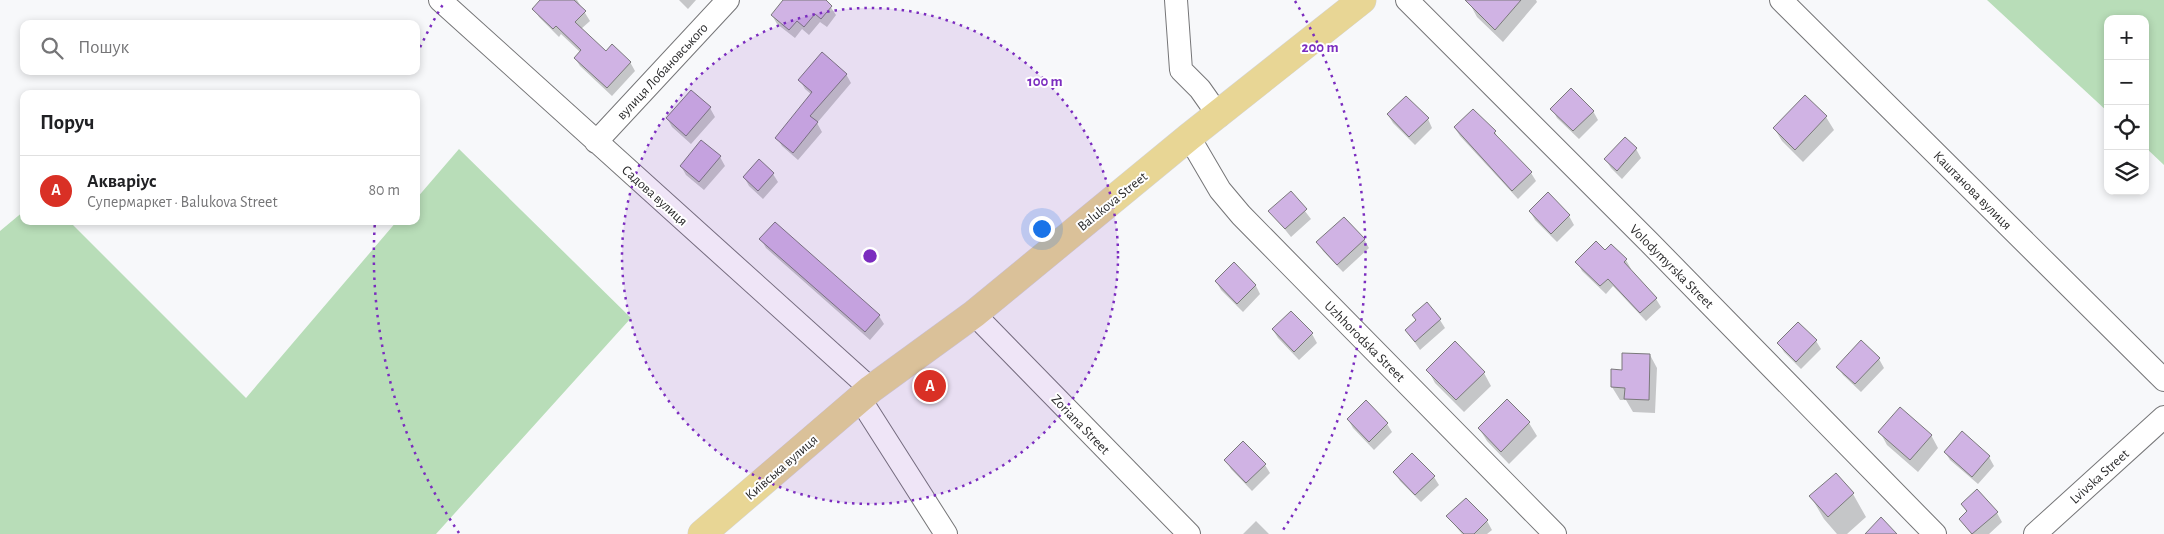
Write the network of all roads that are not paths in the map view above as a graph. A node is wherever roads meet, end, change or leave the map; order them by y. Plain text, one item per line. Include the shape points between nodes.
1 (440, 0) edge
2 (728, 0) edge
3 (1176, 0) edge
4 (1362, 0) edge
5 (1407, 0) edge
6 (1781, 0) edge
7 (1219, 116) junction
8 (1189, 137) junction
9 (596, 142) junction
10 (974, 314) junction
11 (2164, 380) edge
12 (865, 394) junction
13 (2164, 417) edge
14 (702, 534) edge
15 (946, 534) edge
16 (1189, 534) edge
17 (1555, 534) edge
18 (1935, 534) edge
19 (2035, 534) edge

1 - 9 street, Садова вулиця
2 - 9 street, вулиця Лобановського
3 - 7 street via 1181,70 1200,89
4 - 7 main road, Balukova Street
5 - 18 street, Volodymyrska Street
6 - 11 street, Каштанова вулиця
7 - 8 main road, Balukova Street
8 - 10 main road, Balukova Street
8 - 17 street, Uzhhorodska Street via 1220,190 1241,215
9 - 12 street, Садова вулиця
10 - 12 main road, Balukova Street
10 - 16 street, Zoriana Street
12 - 14 main road, Київська вулиця
12 - 15 street, Садова вулиця
13 - 19 street, Lvivska Street

